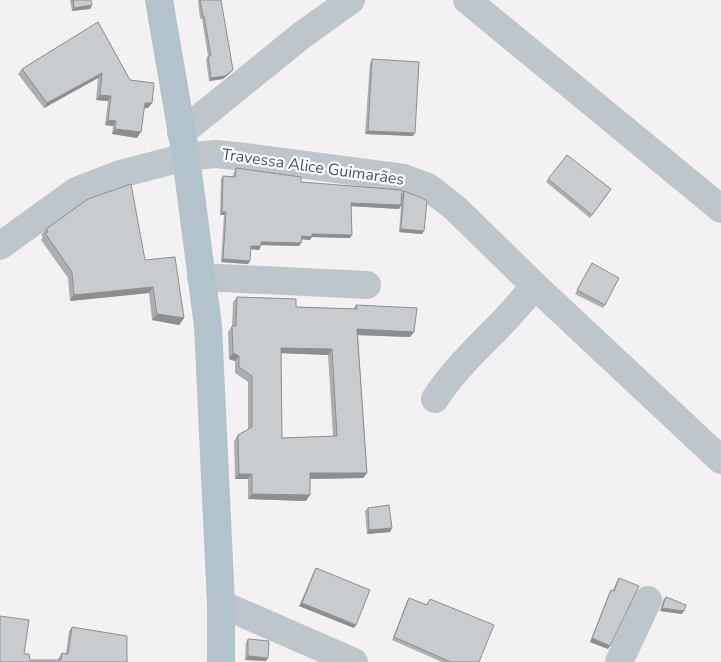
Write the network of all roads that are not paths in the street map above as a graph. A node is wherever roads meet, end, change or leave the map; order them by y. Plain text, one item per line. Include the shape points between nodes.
1 (159, 0) edge
2 (351, 0) edge
3 (467, 0) edge
4 (183, 145) junction
5 (721, 209) edge
6 (0, 246) edge
7 (201, 276) junction
8 (367, 285) dead end
9 (535, 286) junction
10 (435, 399) dead end
11 (721, 460) edge
12 (648, 600) dead end
13 (221, 604) junction
14 (221, 662) edge
15 (354, 662) edge
16 (619, 662) edge

1 - 4 main road
2 - 4 street via 302,35
3 - 5 street
4 - 6 street, Travessa Alice Guimarães via 76,190
4 - 7 main road
4 - 9 street, Travessa Alice Guimarães via 215,154 394,176 428,187 456,208
7 - 8 street
7 - 13 main road via 208,326
9 - 10 street via 456,371
9 - 11 street, Travessa Alice Guimarães
12 - 16 street
13 - 14 main road
13 - 15 street

